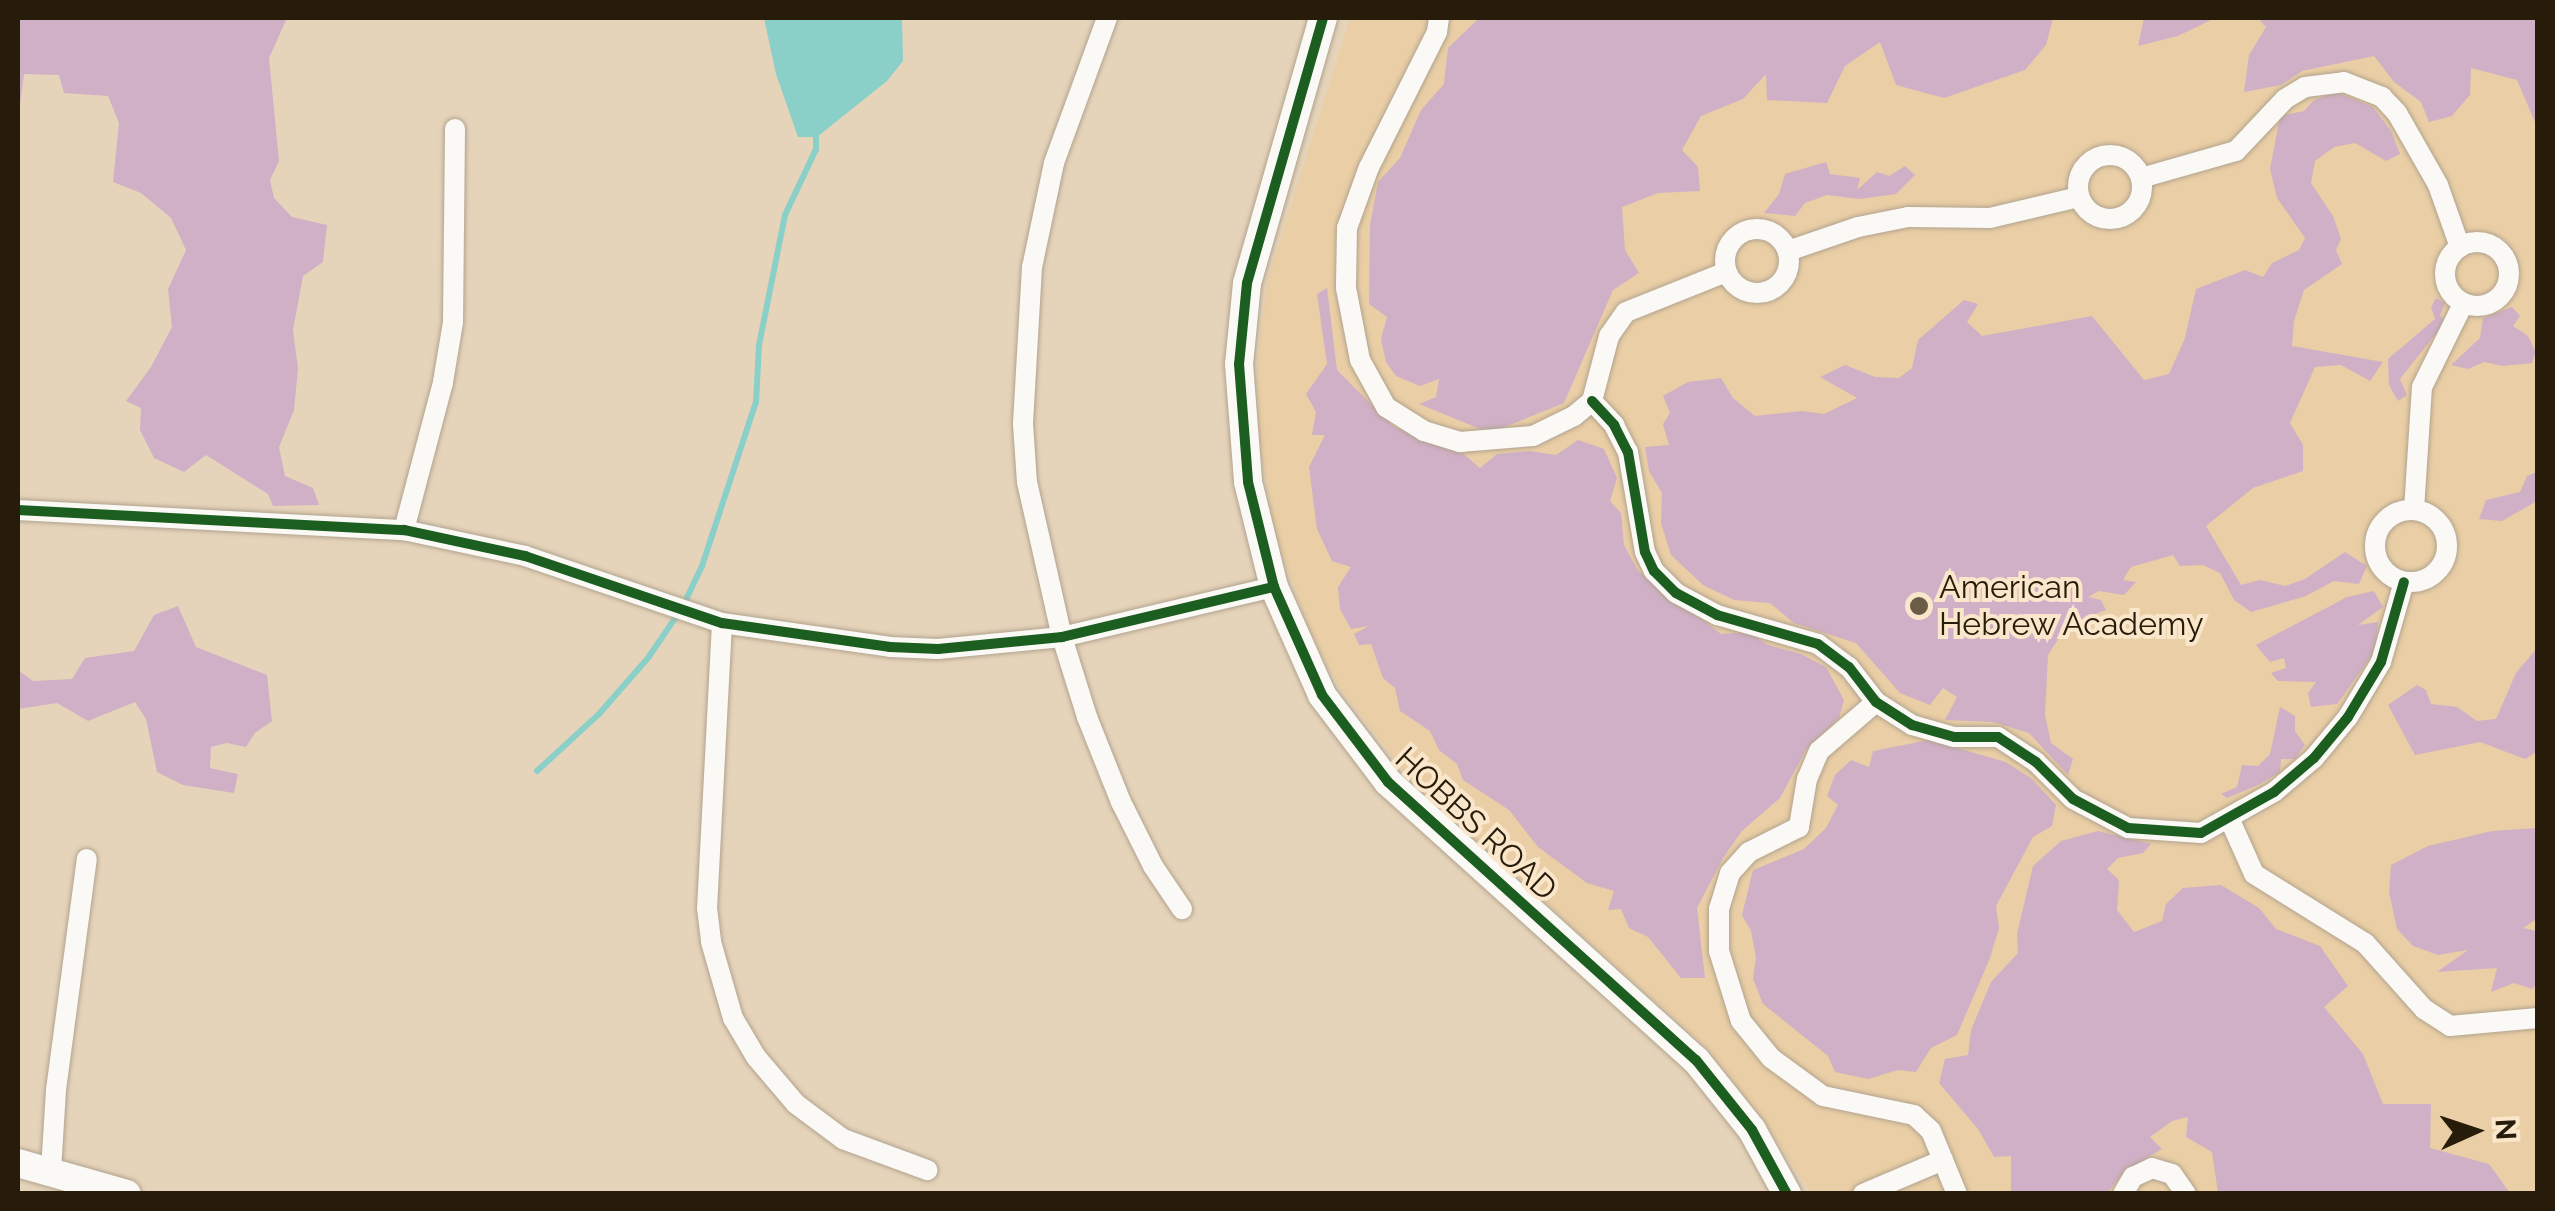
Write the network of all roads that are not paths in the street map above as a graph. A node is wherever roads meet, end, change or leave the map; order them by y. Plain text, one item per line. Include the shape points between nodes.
1 (1107, 18) edge
2 (1323, 18) edge
3 (1439, 18) edge
4 (455, 129) dead end
5 (2142, 178) junction
6 (2079, 197) junction
7 (2460, 247) junction
8 (1788, 251) junction
9 (1726, 272) junction
10 (2463, 304) junction
11 (1592, 401) junction
12 (18, 510) edge
13 (2414, 510) junction
14 (404, 530) junction
15 (2404, 582) junction
16 (1274, 587) junction
17 (722, 623) junction
18 (1062, 636) junction
19 (1876, 702) junction
20 (2229, 818) junction
21 (87, 859) dead end
22 (1182, 909) dead end
23 (2538, 1018) edge
24 (1943, 1160) junction
25 (18, 1163) edge
26 (51, 1170) junction
27 (926, 1170) dead end
28 (127, 1194) edge
29 (1788, 1194) edge
30 (1863, 1194) edge
31 (1957, 1194) edge
32 (2124, 1194) edge
33 (2186, 1194) edge

1 - 18 street via 1054,163 1027,326 1027,482
2 - 16 street, HOBBS ROAD via 1247,283 1239,364 1248,482
3 - 11 street via 1347,228 1346,288 1360,360 1386,407 1424,431 1460,442 1533,436
4 - 14 street via 453,322
5 - 6 street via 2121,157 2101,156 2084,168
5 - 6 street via 2134,210 2114,220 2092,215
5 - 7 street via 2236,151 2285,99 2305,87 2344,82 2382,97 2397,113 2438,185
6 - 8 street via 1990,218 1908,217
7 - 10 street via 2449,258 2445,279
7 - 10 street via 2493,246 2509,276 2492,303
8 - 9 street via 1782,280 1766,292 1746,291
8 - 9 street via 1774,234 1753,228 1727,248
9 - 11 street via 1626,312 1609,336
10 - 13 street via 2422,386
11 - 19 street via 1628,452 1645,552 1665,583 1718,615 1818,644
12 - 14 street
13 - 15 street via 2392,515 2375,541 2384,570
13 - 15 street via 2443,530 2446,554 2434,575
14 - 17 street via 525,556
15 - 20 street via 2380,662 2348,717 2301,769
16 - 18 street
16 - 29 street, HOBBS ROAD via 1322,695 1388,782 1696,1060 1752,1130
17 - 18 street via 890,648
17 - 27 street via 708,908 710,942 733,1018 796,1104 843,1138
18 - 22 street via 1121,802
19 - 20 street via 1912,725 1954,737 1998,737 2073,799 2128,828 2201,834
19 - 24 street via 1819,751 1799,828 1749,852 1730,873 1719,909 1719,951 1741,1021 1771,1058 1823,1096 1914,1115 1931,1131
20 - 23 street via 2254,874 2365,944 2424,1009 2450,1026
21 - 26 street
24 - 30 street
24 - 31 street
25 - 26 street
26 - 28 street
32 - 33 street via 2133,1177 2152,1168 2172,1174

